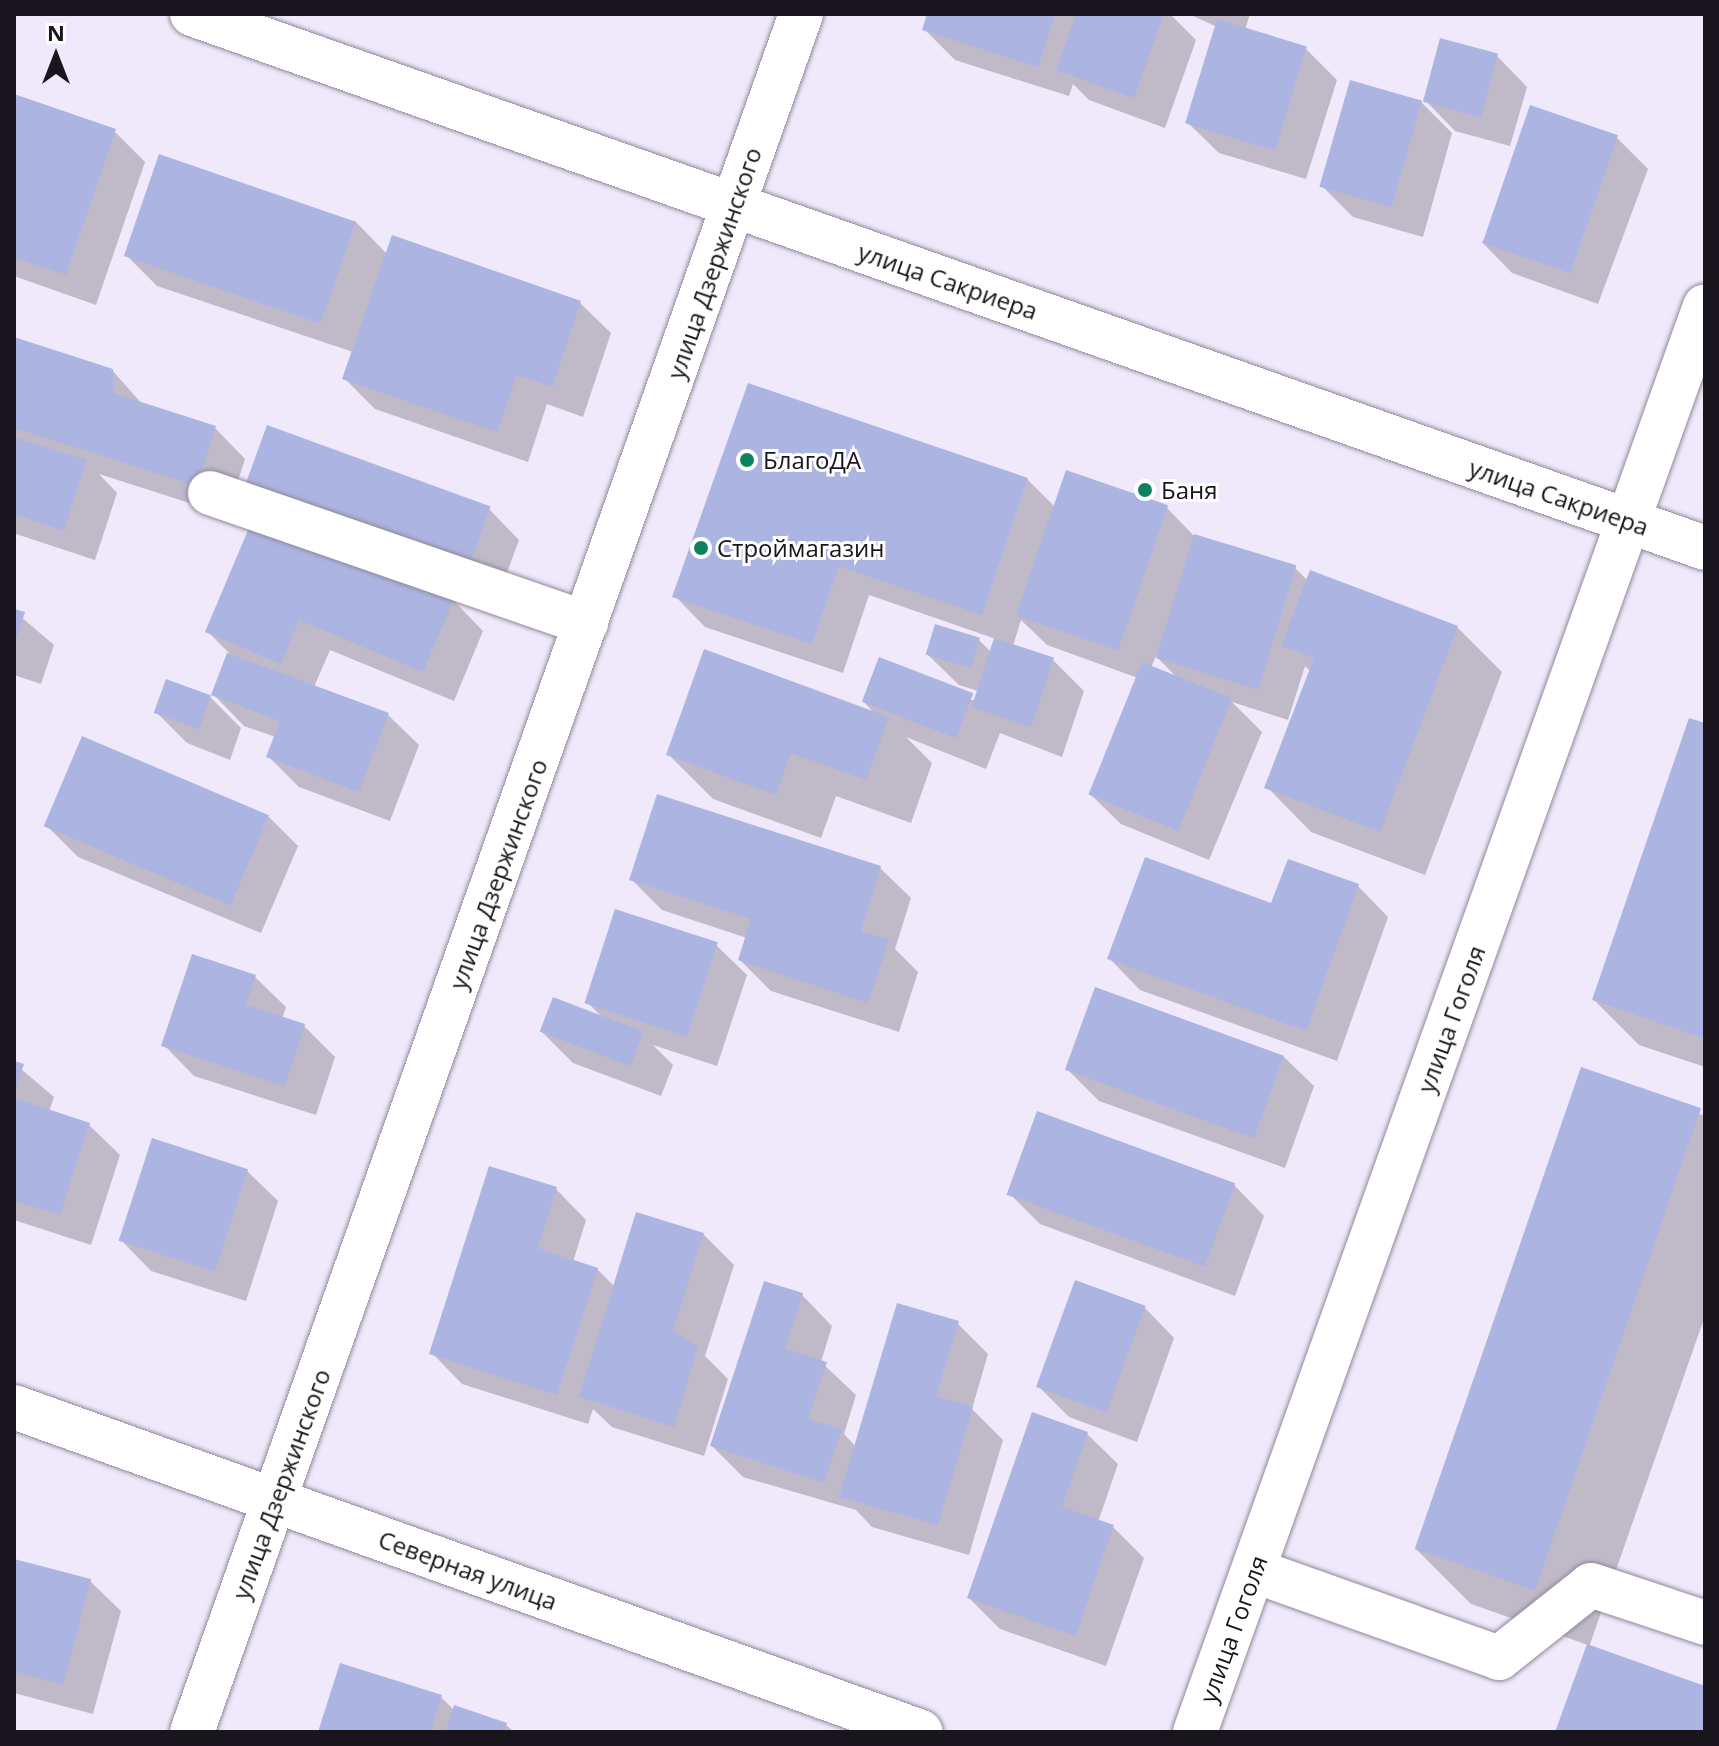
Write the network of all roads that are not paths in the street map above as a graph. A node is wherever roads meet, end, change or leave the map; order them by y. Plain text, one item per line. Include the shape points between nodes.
1 (192, 14) edge
2 (801, 14) edge
3 (734, 205) junction
4 (1705, 306) edge
5 (210, 493) dead end
6 (1628, 522) junction
7 (1705, 548) edge
8 (586, 623) junction
9 (14, 1407) edge
10 (276, 1501) junction
11 (1255, 1571) junction
12 (1705, 1623) edge
13 (192, 1732) edge
14 (921, 1732) edge
15 (1195, 1732) edge

1 - 3 street, улица Сакриера
2 - 3 street, улица Дзержинского
3 - 6 street, улица Сакриера
3 - 8 street, улица Дзержинского
4 - 6 street, улица Гоголя
5 - 8 street
6 - 7 street, улица Сакриера
6 - 11 street, улица Гоголя
8 - 10 street, улица Дзержинского
9 - 10 street, Северная улица
10 - 13 street, улица Дзержинского
10 - 14 street, Северная улица
11 - 12 street via 1499,1658 1591,1585
11 - 15 street, улица Гоголя

